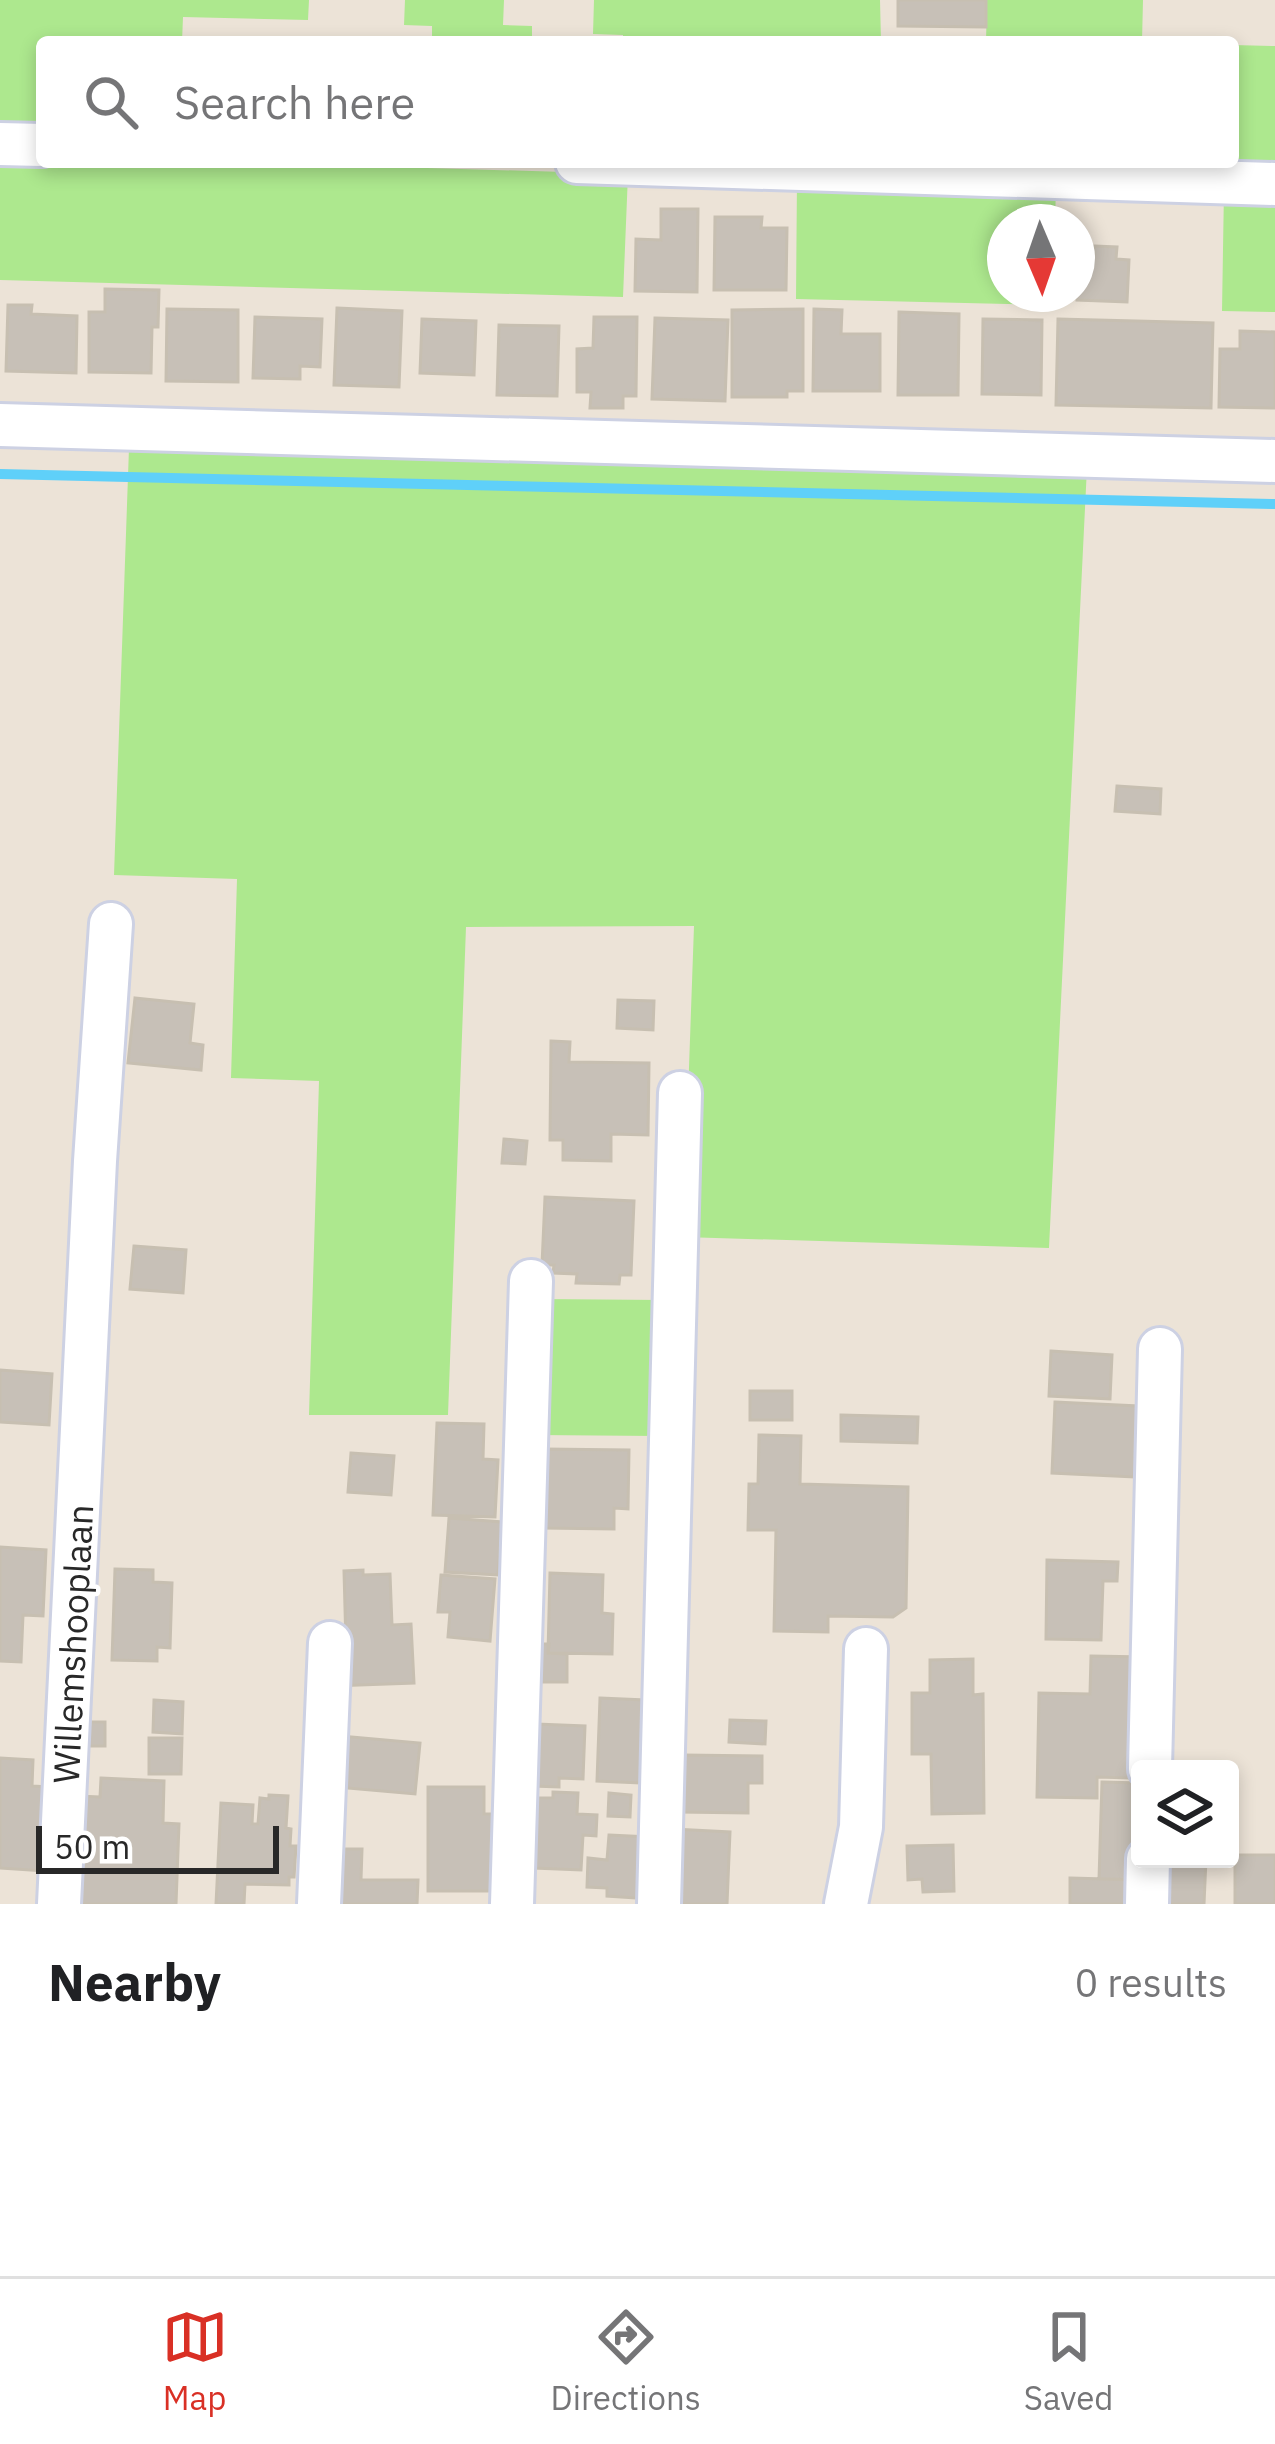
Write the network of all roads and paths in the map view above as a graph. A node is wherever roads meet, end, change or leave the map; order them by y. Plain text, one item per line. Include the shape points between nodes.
1 (0, 144) edge
2 (36, 145) edge
3 (768, 168) edge
4 (1275, 184) edge
5 (0, 425) edge
6 (1275, 461) edge
7 (111, 924) dead end
8 (680, 1093) dead end
9 (532, 1281) dead end
10 (1160, 1349) dead end
11 (330, 1643) dead end
12 (866, 1648) dead end
13 (1150, 1760) edge
14 (1148, 1868) edge
15 (58, 1904) edge
16 (319, 1904) edge
17 (512, 1904) edge
18 (659, 1904) edge
19 (846, 1904) edge
20 (1147, 1904) edge

1 - 2 street
3 - 4 street
5 - 6 street
7 - 15 street, Willemshooplaan
8 - 18 street
9 - 17 street
10 - 13 street
11 - 16 street
12 - 19 street via 861,1827
14 - 20 street

